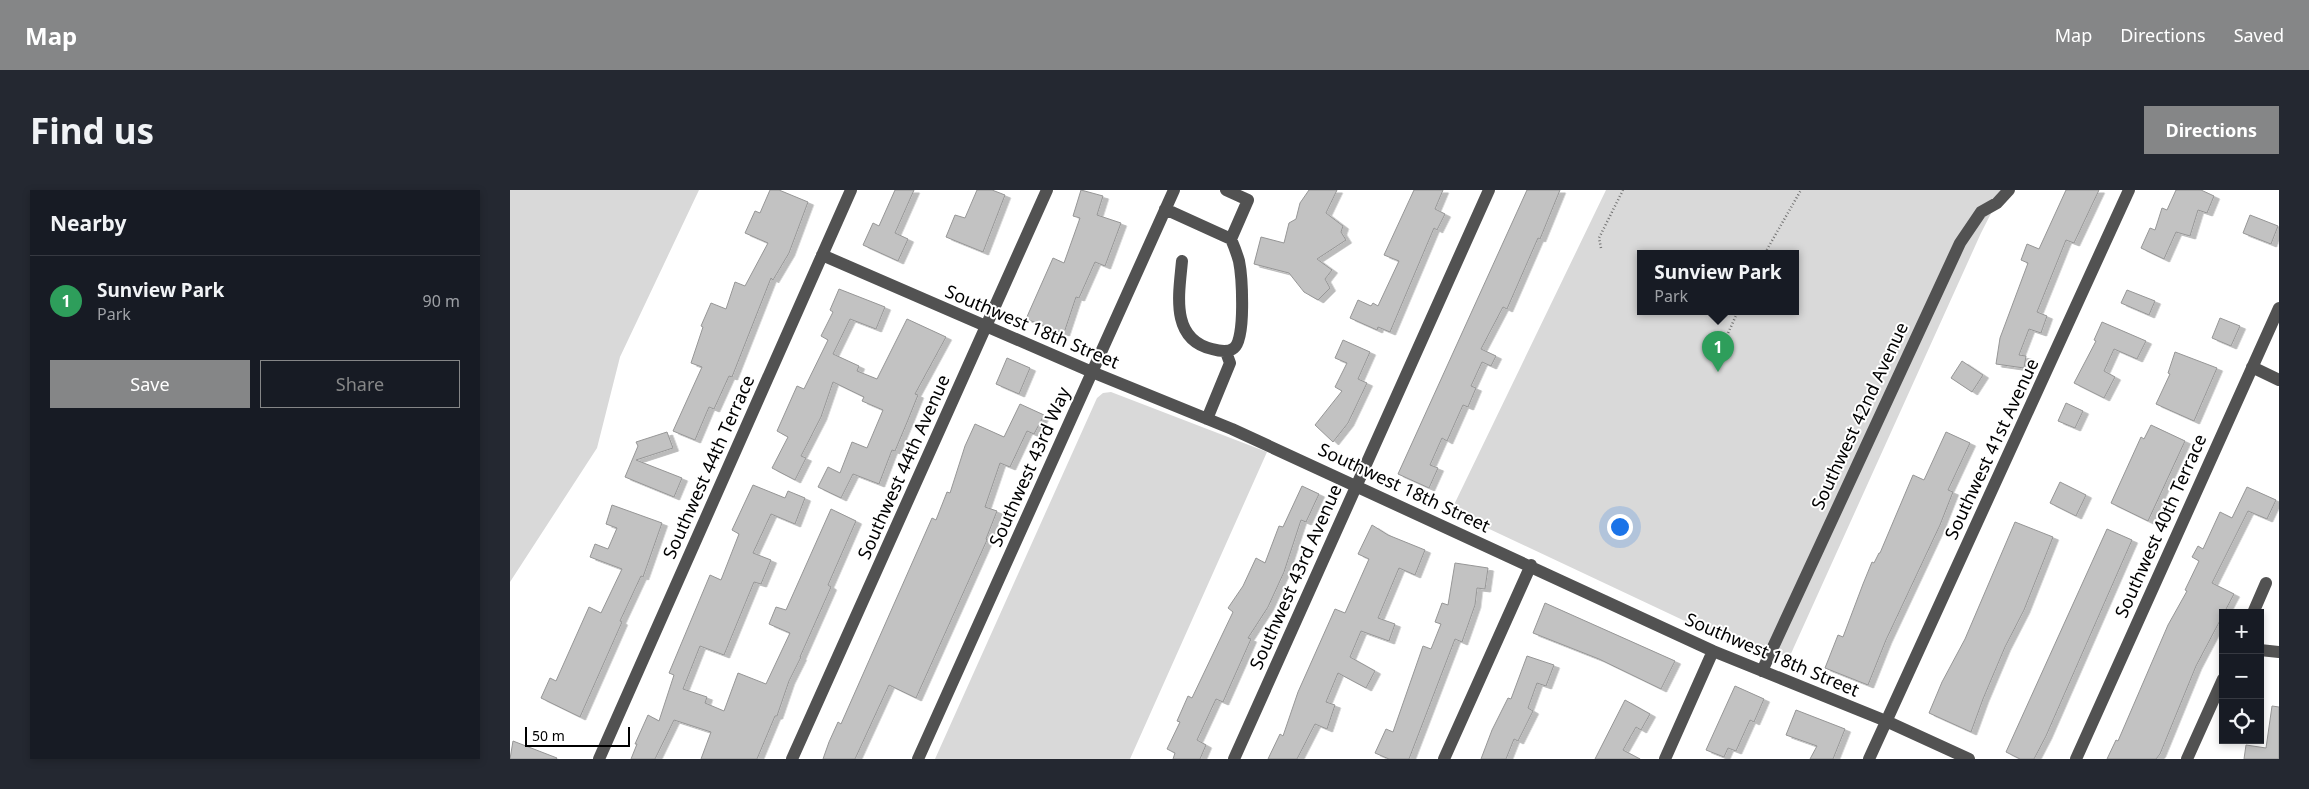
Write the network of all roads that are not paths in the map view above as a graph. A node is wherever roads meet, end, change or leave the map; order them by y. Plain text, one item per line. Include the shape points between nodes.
1 (851, 190) edge
2 (1047, 190) edge
3 (1174, 190) edge
4 (1226, 190) edge
5 (1489, 190) edge
6 (2009, 190) edge
7 (2129, 190) edge
8 (1165, 209) junction
9 (1231, 239) junction
10 (822, 255) junction
11 (1182, 261) dead end
12 (2279, 308) edge
13 (2276, 323) edge
14 (986, 326) junction
15 (1226, 352) junction
16 (2252, 367) junction
17 (1092, 372) junction
18 (2279, 380) edge
19 (1207, 419) junction
20 (1357, 485) junction
21 (1530, 565) junction
22 (2266, 584) dead end
23 (2255, 609) edge
24 (2264, 650) edge
25 (1713, 651) junction
26 (2279, 652) edge
27 (1762, 671) junction
28 (2219, 688) edge
29 (1886, 721) junction
30 (599, 759) edge
31 (792, 759) edge
32 (918, 759) edge
33 (1234, 759) edge
34 (1444, 759) edge
35 (1665, 759) edge
36 (1869, 759) edge
37 (1969, 759) edge
38 (2076, 759) edge
39 (2186, 759) edge

1 - 10 street, Southwest 44th Terrace
2 - 14 street, Southwest 44th Avenue
3 - 8 street, Southwest 43rd Way
4 - 9 street via 1248,200
5 - 20 street, Southwest 43rd Avenue
6 - 27 street, Southwest 42nd Avenue via 1997,203 1981,212 1960,242
7 - 29 street, Southwest 41st Avenue
8 - 9 street
8 - 17 street, Southwest 43rd Way
9 - 15 street via 1239,261 1242,310 1240,340 1235,348
10 - 14 street, Southwest 18th Street
10 - 30 street, Southwest 44th Terrace
11 - 15 street via 1178,306 1183,328 1196,342
12 - 13 street, Southwest 40th Terrace
13 - 16 street, Southwest 40th Terrace
14 - 17 street, Southwest 18th Street
14 - 31 street, Southwest 44th Avenue
15 - 19 street via 1230,363
16 - 18 street
16 - 38 street, Southwest 40th Terrace
17 - 19 street, Southwest 18th Street
17 - 32 street, Southwest 43rd Way
19 - 20 street, Southwest 18th Street
20 - 21 street, Southwest 18th Street
20 - 33 street, Southwest 43rd Avenue
21 - 25 street, Southwest 18th Street
21 - 34 street
22 - 23 street
24 - 26 street
25 - 27 street, Southwest 18th Street
25 - 35 street
27 - 29 street, Southwest 18th Street
28 - 39 street
29 - 36 street, Southwest 41st Avenue
29 - 37 street, Southwest 18th Street

